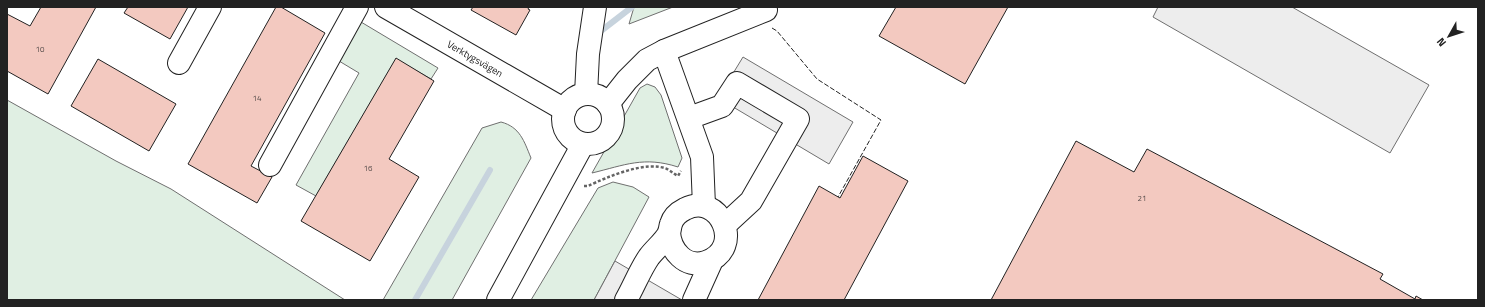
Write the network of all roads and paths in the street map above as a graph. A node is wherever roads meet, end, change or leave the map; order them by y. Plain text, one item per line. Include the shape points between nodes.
1 (210, 7) edge
2 (357, 7) edge
3 (386, 7) edge
4 (594, 7) edge
5 (766, 10) dead end
6 (664, 51) junction
7 (179, 63) dead end
8 (586, 94) junction
9 (608, 104) junction
10 (565, 110) junction
11 (689, 118) junction
12 (583, 144) junction
13 (270, 165) dead end
14 (678, 176) dead end
15 (582, 186) dead end
16 (704, 206) junction
17 (725, 225) junction
18 (669, 232) junction
19 (712, 260) junction
20 (498, 300) edge
21 (626, 300) edge
22 (694, 300) edge

1 - 7 street
2 - 13 street
3 - 10 street, Verktygsvägen
4 - 8 street
5 - 6 street
6 - 9 street via 638,67
6 - 11 street
8 - 9 street via 594,95
8 - 10 street via 573,99
9 - 12 street via 613,120 607,136 600,142
10 - 12 street via 563,117 566,131 576,142
11 - 16 street via 702,157
11 - 17 street via 722,106 737,83 798,119 751,201
12 - 20 street
14 - 15 path via 666,169 648,167 615,174 588,186
16 - 17 street via 717,213
16 - 18 street via 680,211 673,220
17 - 19 street via 725,245
18 - 19 street via 672,249 685,260 703,263
18 - 21 street via 649,257
19 - 22 street

